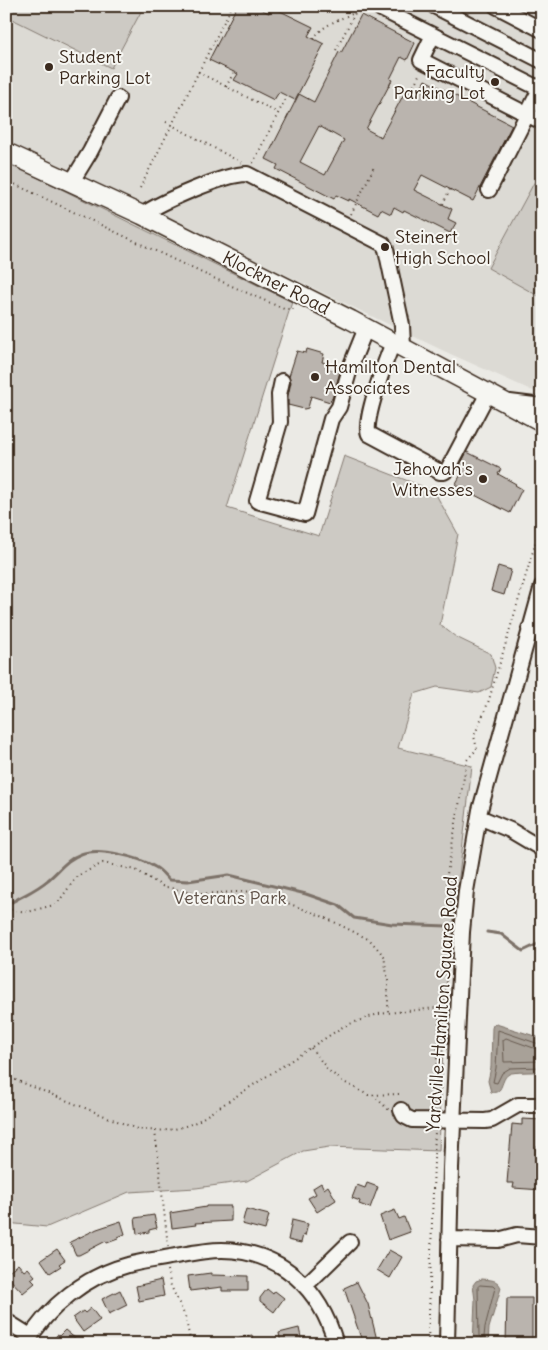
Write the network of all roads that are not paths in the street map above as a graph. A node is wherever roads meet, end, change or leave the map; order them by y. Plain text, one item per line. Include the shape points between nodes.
1 (434, 6) edge
2 (496, 6) edge
3 (381, 7) edge
4 (542, 30) edge
5 (433, 35) junction
6 (542, 61) edge
7 (541, 87) edge
8 (118, 98) dead end
9 (527, 115) junction
10 (542, 122) edge
11 (6, 152) edge
12 (71, 183) junction
13 (489, 190) dead end
14 (142, 215) junction
15 (366, 328) junction
16 (398, 345) junction
17 (282, 382) dead end
18 (488, 393) junction
19 (504, 402) junction
20 (542, 406) edge
21 (542, 422) edge
22 (542, 586) edge
23 (536, 630) edge
24 (479, 817) junction
25 (542, 849) edge
26 (542, 1104) edge
27 (401, 1112) road end
28 (453, 1121) junction
29 (542, 1237) edge
30 (449, 1239) junction
31 (350, 1242) dead end
32 (306, 1285) junction
33 (6, 1321) edge
34 (28, 1340) edge
35 (336, 1344) edge
36 (447, 1344) edge

1 - 6 street
2 - 4 street
3 - 5 street
5 - 7 street
5 - 9 street via 421,60
7 - 9 street
8 - 12 street
9 - 10 street
9 - 13 street
11 - 12 main road, Klockner Road
12 - 14 main road, Klockner Road
14 - 15 main road, Klockner Road
14 - 16 street via 154,206 249,171 383,244 402,325
15 - 16 main road, Klockner Road
15 - 17 street via 339,407 331,419 305,514 257,501 280,422 278,395
16 - 18 main road, Klockner Road
16 - 18 street via 386,359 367,428 369,434 377,439 444,472
18 - 19 main road, Klockner Road
19 - 20 street
19 - 21 main road, Klockner Road
22 - 23 street, Yardville-Hamilton Square Road
23 - 24 street, Yardville-Hamilton Square Road
24 - 25 street
24 - 28 street, Yardville-Hamilton Square Road via 466,892
26 - 28 street via 518,1105 492,1120
27 - 28 street via 412,1120
28 - 30 street, Yardville-Hamilton Square Road
29 - 30 street via 517,1235 498,1240
30 - 36 street, Yardville-Hamilton Square Road
31 - 32 street
32 - 34 street via 276,1264 240,1251 205,1251 128,1265 89,1281 72,1292
32 - 35 street via 324,1310
33 - 34 street

